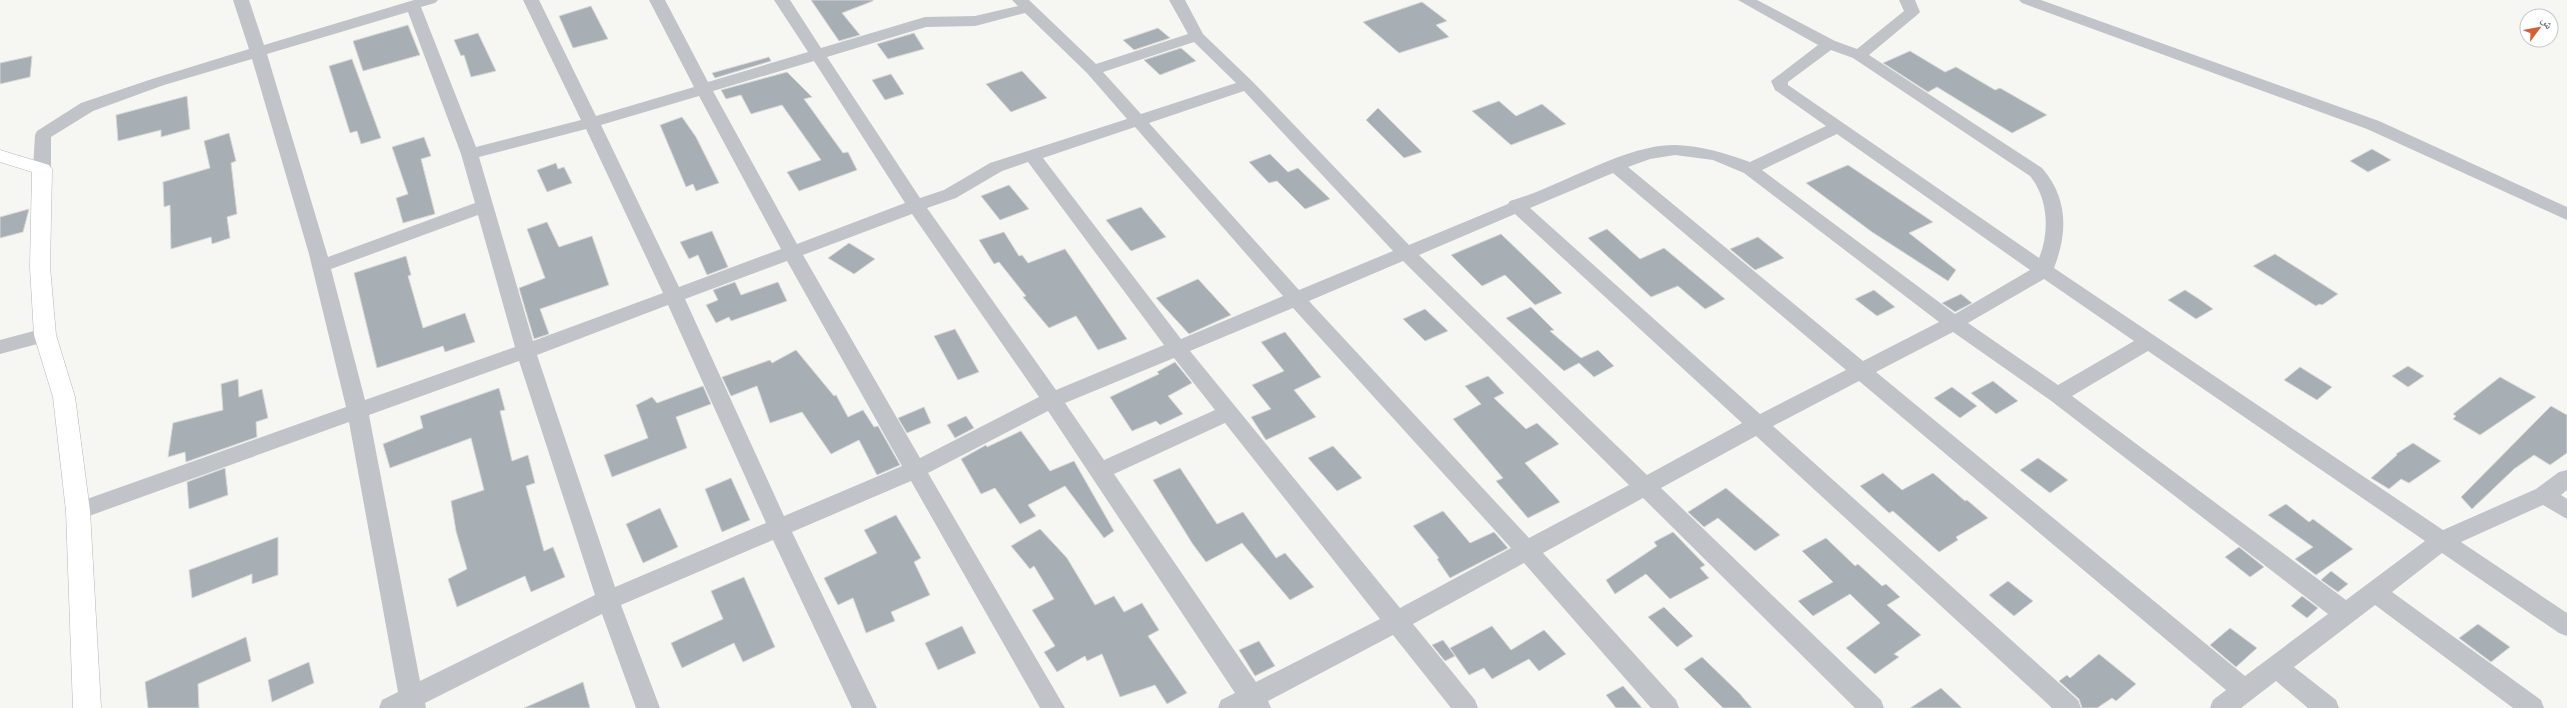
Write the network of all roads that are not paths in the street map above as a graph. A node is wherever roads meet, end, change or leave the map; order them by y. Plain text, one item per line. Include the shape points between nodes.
1 (241, 0) edge
2 (531, 0) edge
3 (657, 0) edge
4 (782, 0) edge
5 (1177, 0) edge
6 (1746, 0) edge
7 (1907, 0) edge
8 (2026, 0) edge
9 (422, 3) edge
10 (1024, 4) edge
11 (1197, 36) junction
12 (1829, 44) junction
13 (259, 53) junction
14 (1859, 54) junction
15 (817, 55) junction
16 (1093, 70) junction
17 (1247, 85) junction
18 (702, 89) junction
19 (1137, 119) junction
20 (591, 123) junction
21 (1837, 127) junction
22 (470, 154) junction
23 (1032, 154) junction
24 (0, 156) edge
25 (1616, 166) junction
26 (42, 169) junction
27 (1750, 169) junction
28 (1516, 205) junction
29 (485, 206) junction
30 (916, 206) junction
31 (2567, 214) edge
32 (794, 252) junction
33 (1405, 252) junction
34 (321, 266) junction
35 (2044, 270) junction
36 (674, 296) junction
37 (1296, 299) junction
38 (1954, 323) junction
39 (45, 335) junction
40 (2149, 341) junction
41 (0, 347) edge
42 (1177, 348) junction
43 (526, 352) junction
44 (1863, 372) junction
45 (2057, 395) junction
46 (1052, 400) junction
47 (357, 410) junction
48 (1229, 412) junction
49 (1759, 424) junction
50 (915, 470) junction
51 (1100, 471) junction
52 (2567, 478) edge
53 (1645, 485) junction
54 (2544, 495) junction
55 (2567, 510) edge
56 (78, 511) junction
57 (778, 526) junction
58 (2442, 540) junction
59 (1527, 551) junction
60 (2373, 591) junction
61 (608, 600) junction
62 (2345, 614) junction
63 (1398, 621) junction
64 (2567, 626) edge
65 (2277, 668) junction
66 (2245, 691) junction
67 (1255, 702) edge
68 (413, 703) edge
69 (88, 708) edge
70 (391, 708) edge
71 (648, 708) edge
72 (865, 708) edge
73 (1053, 708) edge
74 (1230, 708) edge
75 (1466, 708) edge
76 (1667, 708) edge
77 (1872, 708) edge
78 (2069, 708) edge
79 (2222, 708) edge
80 (2328, 708) edge
81 (2532, 708) edge

1 - 13 street
2 - 20 street
3 - 18 street
4 - 15 street
5 - 11 street
6 - 12 street
7 - 14 street via 1912,12
8 - 31 street via 2373,125
9 - 13 street
9 - 22 street
10 - 15 street via 976,21 926,22
10 - 16 street
11 - 16 street
11 - 17 street
12 - 14 street
12 - 21 street via 1779,84
13 - 26 street via 158,82 86,107 43,135
13 - 34 street
14 - 35 street via 2036,172 2046,184 2056,226 2053,247
15 - 18 street
15 - 30 street
16 - 19 street
17 - 19 street
17 - 33 street
18 - 20 street
18 - 32 street
19 - 23 street
19 - 37 street
20 - 22 street
20 - 36 street
21 - 27 street
21 - 35 street
22 - 29 street
23 - 30 street via 996,167 950,194
23 - 42 street
24 - 26 street
25 - 27 street via 1647,154 1675,150 1716,155
25 - 28 street
25 - 44 street
26 - 39 street via 40,267
27 - 38 street
28 - 33 street
28 - 49 street
29 - 34 street
29 - 43 street
30 - 32 street
30 - 46 street
32 - 36 street
32 - 50 street
33 - 37 street
33 - 53 street
34 - 47 street
35 - 38 street
35 - 40 street
36 - 43 street
36 - 57 street
37 - 42 street
37 - 59 street
38 - 44 street
38 - 45 street
39 - 41 street
39 - 56 street via 64,397
40 - 45 street
40 - 58 street
42 - 46 street
42 - 48 street
43 - 47 street
43 - 61 street
44 - 49 street
44 - 66 street
45 - 62 street
46 - 50 street
46 - 51 street
47 - 56 street
47 - 68 street
48 - 51 street
48 - 63 street
49 - 53 street
49 - 78 street
50 - 57 street
50 - 73 street
51 - 67 street
52 - 54 street
53 - 59 street
53 - 77 street
54 - 55 street
54 - 58 street
56 - 69 street
57 - 61 street
57 - 72 street
58 - 60 street
58 - 64 street
59 - 63 street
59 - 76 street
60 - 62 street
60 - 81 street
61 - 68 street
61 - 71 street
62 - 65 street
63 - 67 street
63 - 75 street
65 - 66 street
65 - 80 street
66 - 79 street
67 - 74 street
68 - 70 street

